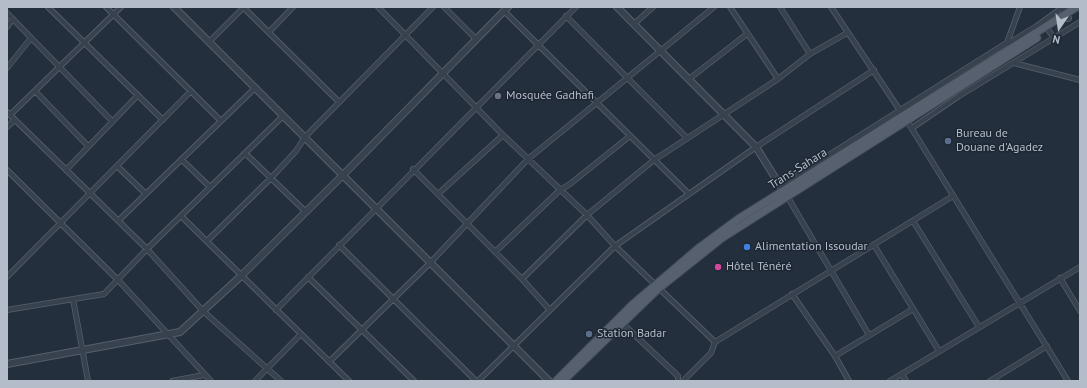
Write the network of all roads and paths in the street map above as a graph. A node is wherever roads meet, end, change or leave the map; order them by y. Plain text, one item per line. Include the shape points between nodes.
1 (48, 7) edge
2 (106, 7) edge
3 (121, 7) edge
4 (174, 7) edge
5 (244, 7) edge
6 (293, 7) edge
7 (378, 7) edge
8 (433, 7) edge
9 (444, 7) edge
10 (576, 7) edge
11 (617, 7) edge
12 (653, 7) edge
13 (714, 7) edge
14 (730, 7) edge
15 (780, 7) edge
16 (831, 7) edge
17 (1020, 7) edge
18 (1077, 7) edge
19 (506, 9) edge
20 (1080, 10) edge
21 (1064, 11) edge
22 (7, 13) edge
23 (113, 14) junction
24 (566, 16) junction
25 (13, 19) junction
26 (1080, 22) edge
27 (634, 24) junction
28 (7, 27) edge
29 (1048, 31) junction
30 (269, 32) junction
31 (847, 33) junction
32 (406, 34) junction
33 (747, 34) junction
34 (31, 38) junction
35 (1054, 38) junction
36 (476, 39) junction
37 (209, 42) junction
38 (1008, 42) junction
39 (84, 43) junction
40 (537, 44) junction
41 (660, 50) junction
42 (810, 54) junction
43 (1014, 63) junction
44 (59, 67) junction
45 (7, 68) edge
46 (874, 70) junction
47 (442, 74) junction
48 (628, 77) junction
49 (689, 79) junction
50 (778, 79) junction
51 (1080, 80) edge
52 (255, 88) junction
53 (34, 90) junction
54 (191, 91) junction
55 (138, 95) junction
56 (339, 102) junction
57 (597, 103) junction
58 (475, 108) junction
59 (8, 113) edge
60 (723, 113) junction
61 (283, 116) junction
62 (904, 116) junction
63 (15, 120) junction
64 (163, 120) junction
65 (221, 121) junction
66 (112, 122) junction
67 (7, 128) edge
68 (912, 128) junction
69 (503, 135) junction
70 (630, 136) junction
71 (305, 137) junction
72 (687, 138) junction
73 (88, 146) junction
74 (756, 147) junction
75 (246, 153) junction
76 (528, 159) junction
77 (182, 160) junction
78 (654, 160) junction
79 (117, 166) junction
80 (413, 169) junction
81 (7, 170) edge
82 (66, 170) junction
83 (343, 176) junction
84 (271, 178) junction
85 (210, 187) junction
86 (560, 190) junction
87 (783, 191) junction
88 (90, 193) junction
89 (146, 194) junction
90 (438, 194) junction
91 (688, 194) junction
92 (954, 196) junction
93 (375, 208) junction
94 (306, 212) junction
95 (587, 215) junction
96 (181, 216) junction
97 (913, 221) junction
98 (118, 222) junction
99 (60, 223) junction
100 (468, 224) junction
101 (207, 241) junction
102 (874, 245) junction
103 (339, 246) junction
104 (615, 246) junction
105 (147, 249) junction
106 (495, 252) junction
107 (430, 263) junction
108 (1080, 267) edge
109 (832, 271) junction
110 (8, 276) edge
111 (241, 276) junction
112 (308, 277) junction
113 (1060, 278) junction
114 (522, 279) junction
115 (118, 280) junction
116 (657, 287) junction
117 (792, 294) junction
118 (73, 299) junction
119 (393, 300) junction
120 (1020, 303) junction
121 (913, 308) junction
122 (7, 310) edge
123 (276, 310) junction
124 (549, 310) junction
125 (203, 311) junction
126 (1080, 311) edge
127 (622, 323) junction
128 (979, 327) junction
129 (362, 330) junction
130 (611, 330) junction
131 (169, 334) junction
132 (301, 334) junction
133 (869, 335) junction
134 (715, 342) junction
135 (514, 346) junction
136 (1047, 346) junction
137 (83, 351) junction
138 (939, 351) junction
139 (588, 352) junction
140 (835, 356) junction
141 (330, 362) junction
142 (7, 364) edge
143 (268, 368) junction
144 (902, 374) junction
145 (204, 375) junction
146 (88, 381) edge
147 (172, 381) edge
148 (210, 381) edge
149 (255, 381) edge
150 (280, 381) edge
151 (349, 381) edge
152 (414, 381) edge
153 (477, 381) edge
154 (549, 381) edge
155 (556, 381) edge
156 (563, 381) edge
157 (678, 381) edge
158 (683, 381) edge
159 (850, 381) edge
160 (890, 381) edge
161 (906, 381) edge
162 (990, 381) edge
163 (1068, 381) edge

1 - 39 street
2 - 23 street
3 - 23 street
4 - 37 street
5 - 30 street
5 - 37 street
6 - 30 street
7 - 32 street
8 - 32 street
9 - 36 street
10 - 24 street
11 - 27 street
12 - 27 street
13 - 41 street
14 - 33 street
15 - 42 street
16 - 31 street
17 - 38 street
18 - 21 main road, Trans-Sahara
19 - 36 street
19 - 40 street
20 - 21 main road, Trans-Sahara
21 - 29 main road, Trans-Sahara
21 - 38 street
21 - 62 main road, Trans-Sahara
22 - 25 street
23 - 39 street
23 - 54 street
24 - 40 street
24 - 48 street
25 - 28 street
25 - 34 street
26 - 35 street
27 - 41 street
29 - 35 street
29 - 62 main road, Trans-Sahara
30 - 56 street
31 - 42 street
31 - 46 street
32 - 47 street
32 - 56 street
33 - 49 street
33 - 50 street
34 - 44 street
34 - 45 street
35 - 43 street
36 - 47 street
37 - 52 street
38 - 62 street
39 - 44 street
39 - 55 street
40 - 57 street
40 - 58 street
41 - 48 street
41 - 49 street
42 - 50 street
43 - 51 street
43 - 68 street
44 - 53 street
44 - 66 street
46 - 62 street
46 - 74 street
47 - 58 street
47 - 83 street
48 - 57 street
48 - 72 street
49 - 60 street
50 - 60 street
52 - 61 street
52 - 65 street
53 - 59 street
53 - 73 street
54 - 64 street
54 - 65 street
55 - 64 street
55 - 66 street
56 - 71 street
57 - 70 street
57 - 76 street
58 - 69 street
58 - 80 street
59 - 63 street
60 - 72 street
60 - 74 street
61 - 71 street
61 - 75 street
62 - 68 street
62 - 87 main road, Trans-Sahara
62 - 87 street
63 - 67 street
63 - 82 street
64 - 79 street
65 - 77 street
66 - 73 street
68 - 92 street
69 - 76 street
69 - 90 street
70 - 78 street
70 - 86 street
71 - 83 street
71 - 84 street via 296,151
72 - 78 street
73 - 82 street
74 - 87 street
74 - 91 street
75 - 84 street
75 - 85 street
76 - 86 street
76 - 100 street
77 - 85 street
77 - 89 street
78 - 91 street
78 - 95 street
79 - 88 street
79 - 89 street
80 - 90 street
80 - 93 street
81 - 99 street
82 - 88 street
83 - 93 street
83 - 94 street
84 - 94 street
84 - 101 street
85 - 96 street
86 - 95 street
86 - 106 street
87 - 109 street
87 - 116 main road, Trans-Sahara
88 - 98 street
88 - 99 street
89 - 98 street
90 - 100 street
91 - 104 street
92 - 97 street
92 - 120 street
93 - 103 street
93 - 107 street
94 - 111 street
95 - 104 street
95 - 114 street
96 - 101 street
96 - 105 street
97 - 102 street
97 - 128 street
98 - 105 street
99 - 110 street
99 - 115 street
100 - 106 street
100 - 107 street
101 - 111 street
102 - 109 street
102 - 121 street
103 - 112 street
103 - 119 street
104 - 116 street
104 - 124 street
105 - 115 street
105 - 125 street
106 - 114 street
107 - 119 street
107 - 135 street
108 - 113 street
109 - 117 street
109 - 133 street
111 - 123 street
111 - 125 street
112 - 123 street
112 - 129 street
113 - 120 street
113 - 126 street
114 - 124 street
115 - 118 street via 104,294
115 - 131 street
116 - 127 main road, Trans-Sahara
116 - 130 main road, Trans-Sahara
116 - 134 street
117 - 134 street
117 - 140 street
118 - 122 street
118 - 137 street
119 - 129 street
119 - 153 street
120 - 128 street
120 - 136 street
121 - 133 street
121 - 138 street
123 - 132 street
124 - 135 street
125 - 131 street via 180,332
125 - 143 street
127 - 130 main road, Trans-Sahara
127 - 157 street via 678,376
128 - 138 street
129 - 141 street
129 - 152 street
130 - 139 main road, Trans-Sahara
131 - 137 street
131 - 145 street
132 - 141 street
132 - 143 street
133 - 140 street
134 - 158 street via 711,353
135 - 153 street
135 - 154 street
136 - 162 street
136 - 163 street
137 - 142 street
137 - 146 street
138 - 144 street
139 - 155 main road, Trans-Sahara
139 - 156 main road, Trans-Sahara
140 - 159 street
141 - 151 street
143 - 149 street
143 - 150 street
144 - 160 street
144 - 161 street
145 - 147 street
145 - 148 street

